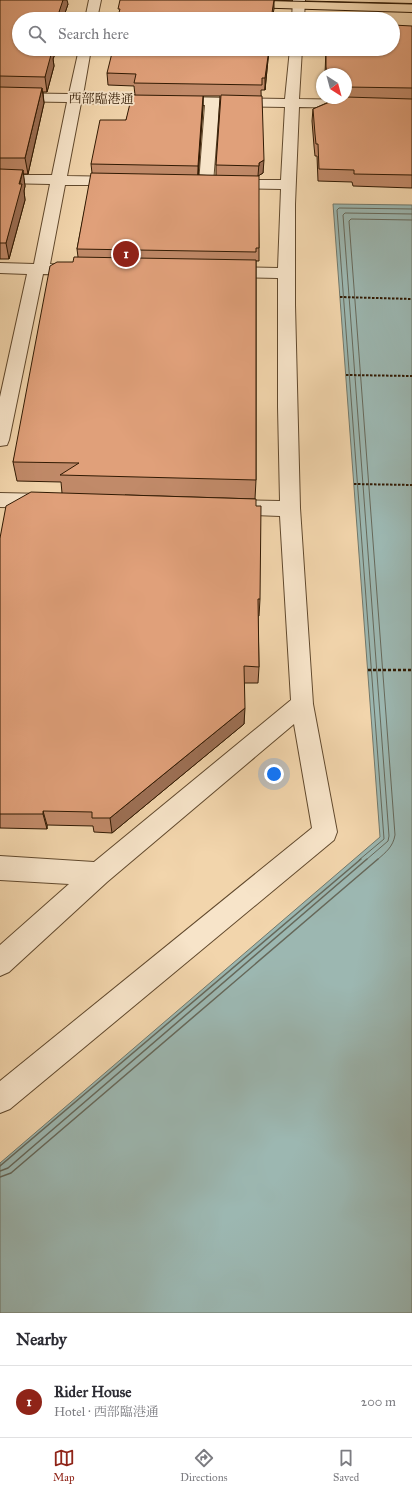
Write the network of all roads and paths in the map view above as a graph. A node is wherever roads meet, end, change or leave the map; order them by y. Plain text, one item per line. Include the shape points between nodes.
1 (95, 0) edge
2 (230, 2) edge
3 (270, 2) edge
4 (299, 2) edge
5 (412, 8) edge
6 (92, 12) edge
7 (298, 12) edge
8 (83, 56) edge
9 (295, 56) edge
10 (0, 97) edge
11 (74, 98) junction
12 (212, 101) junction
13 (292, 103) junction
14 (412, 105) edge
15 (0, 179) edge
16 (58, 180) junction
17 (136, 182) edge
18 (190, 183) edge
19 (206, 183) junction
20 (287, 185) junction
21 (0, 268) edge
22 (39, 269) junction
23 (97, 270) edge
24 (208, 272) edge
25 (287, 273) junction
26 (340, 298) dead end
27 (412, 299) edge
28 (346, 375) dead end
29 (412, 376) edge
30 (0, 440) edge
31 (354, 484) dead end
32 (412, 485) edge
33 (0, 500) edge
34 (63, 502) edge
35 (212, 507) edge
36 (290, 509) junction
37 (368, 670) dead end
38 (412, 670) edge
39 (302, 704) junction
40 (0, 868) edge
41 (98, 874) junction
42 (0, 963) edge
43 (0, 1099) edge

1 - 6 street
2 - 3 main road
3 - 4 main road
4 - 5 main road
4 - 7 street
8 - 11 street
9 - 13 street
10 - 11 street, 西部臨港通
11 - 12 street, 西部臨港通
11 - 16 street
12 - 13 street, 西部臨港通
12 - 19 street
13 - 14 street, 西部臨港通
13 - 20 street
15 - 16 street
16 - 17 street
16 - 22 street
18 - 19 street
19 - 20 street
20 - 25 street
21 - 22 street
22 - 23 street
22 - 30 street
24 - 25 street
25 - 36 street
26 - 27 path
28 - 29 path
31 - 32 path
33 - 34 street
35 - 36 street
36 - 39 street
37 - 38 path
39 - 41 street
39 - 43 street via 325,832
40 - 41 street
41 - 42 street

